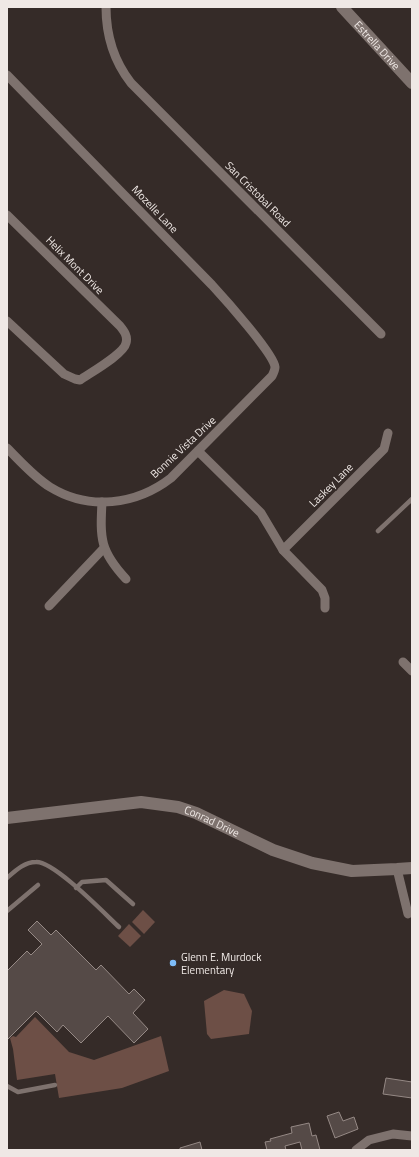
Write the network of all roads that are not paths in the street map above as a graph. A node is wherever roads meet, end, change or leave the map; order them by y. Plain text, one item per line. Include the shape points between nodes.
1 (106, 7) edge
2 (342, 7) edge
3 (7, 75) edge
4 (412, 83) edge
5 (7, 215) edge
6 (7, 321) edge
7 (381, 334) dead end
8 (275, 368) joint
9 (388, 434) dead end
10 (7, 448) edge
11 (198, 451) junction
12 (412, 499) edge
13 (102, 502) junction
14 (378, 531) dead end
15 (104, 548) junction
16 (283, 550) junction
17 (126, 578) dead end
18 (49, 606) dead end
19 (325, 608) dead end
20 (403, 662) dead end
21 (412, 671) edge
22 (7, 818) edge
23 (412, 868) edge
24 (397, 869) junction
25 (7, 878) edge
26 (38, 885) dead end
27 (76, 888) junction
28 (132, 904) dead end
29 (7, 911) edge
30 (408, 914) dead end
31 (119, 927) dead end
32 (55, 1085) dead end
33 (7, 1086) edge
34 (412, 1136) edge
35 (356, 1150) edge

1 - 7 street, San Cristobal Road via 109,38 121,70 131,83
2 - 4 street, Estrella Drive
3 - 8 street, Mozelle Lane via 212,285 272,357
5 - 6 street, Helix Mont Drive via 120,326 126,333 126,342 124,348 106,363 80,380 64,374
8 - 11 street, Bonnie Vista Drive via 272,376
9 - 16 street, Laskey Lane via 384,449
10 - 13 street, Bonnie Vista Drive via 50,487 70,497
11 - 13 street, Bonnie Vista Drive via 171,478 154,490 124,501
11 - 16 street via 261,513
12 - 14 lane
13 - 15 street via 100,529
15 - 17 street
15 - 18 street
16 - 19 street via 322,590
20 - 21 street
22 - 24 street, Conrad Drive via 141,802 178,807 196,813 273,850 312,863 352,871
23 - 24 street, Conrad Drive
24 - 30 street
25 - 27 lane via 23,866 39,862 63,875
26 - 29 lane
27 - 28 lane via 82,882 106,880
27 - 31 lane
32 - 33 lane via 18,1092
34 - 35 street via 394,1134 369,1140

